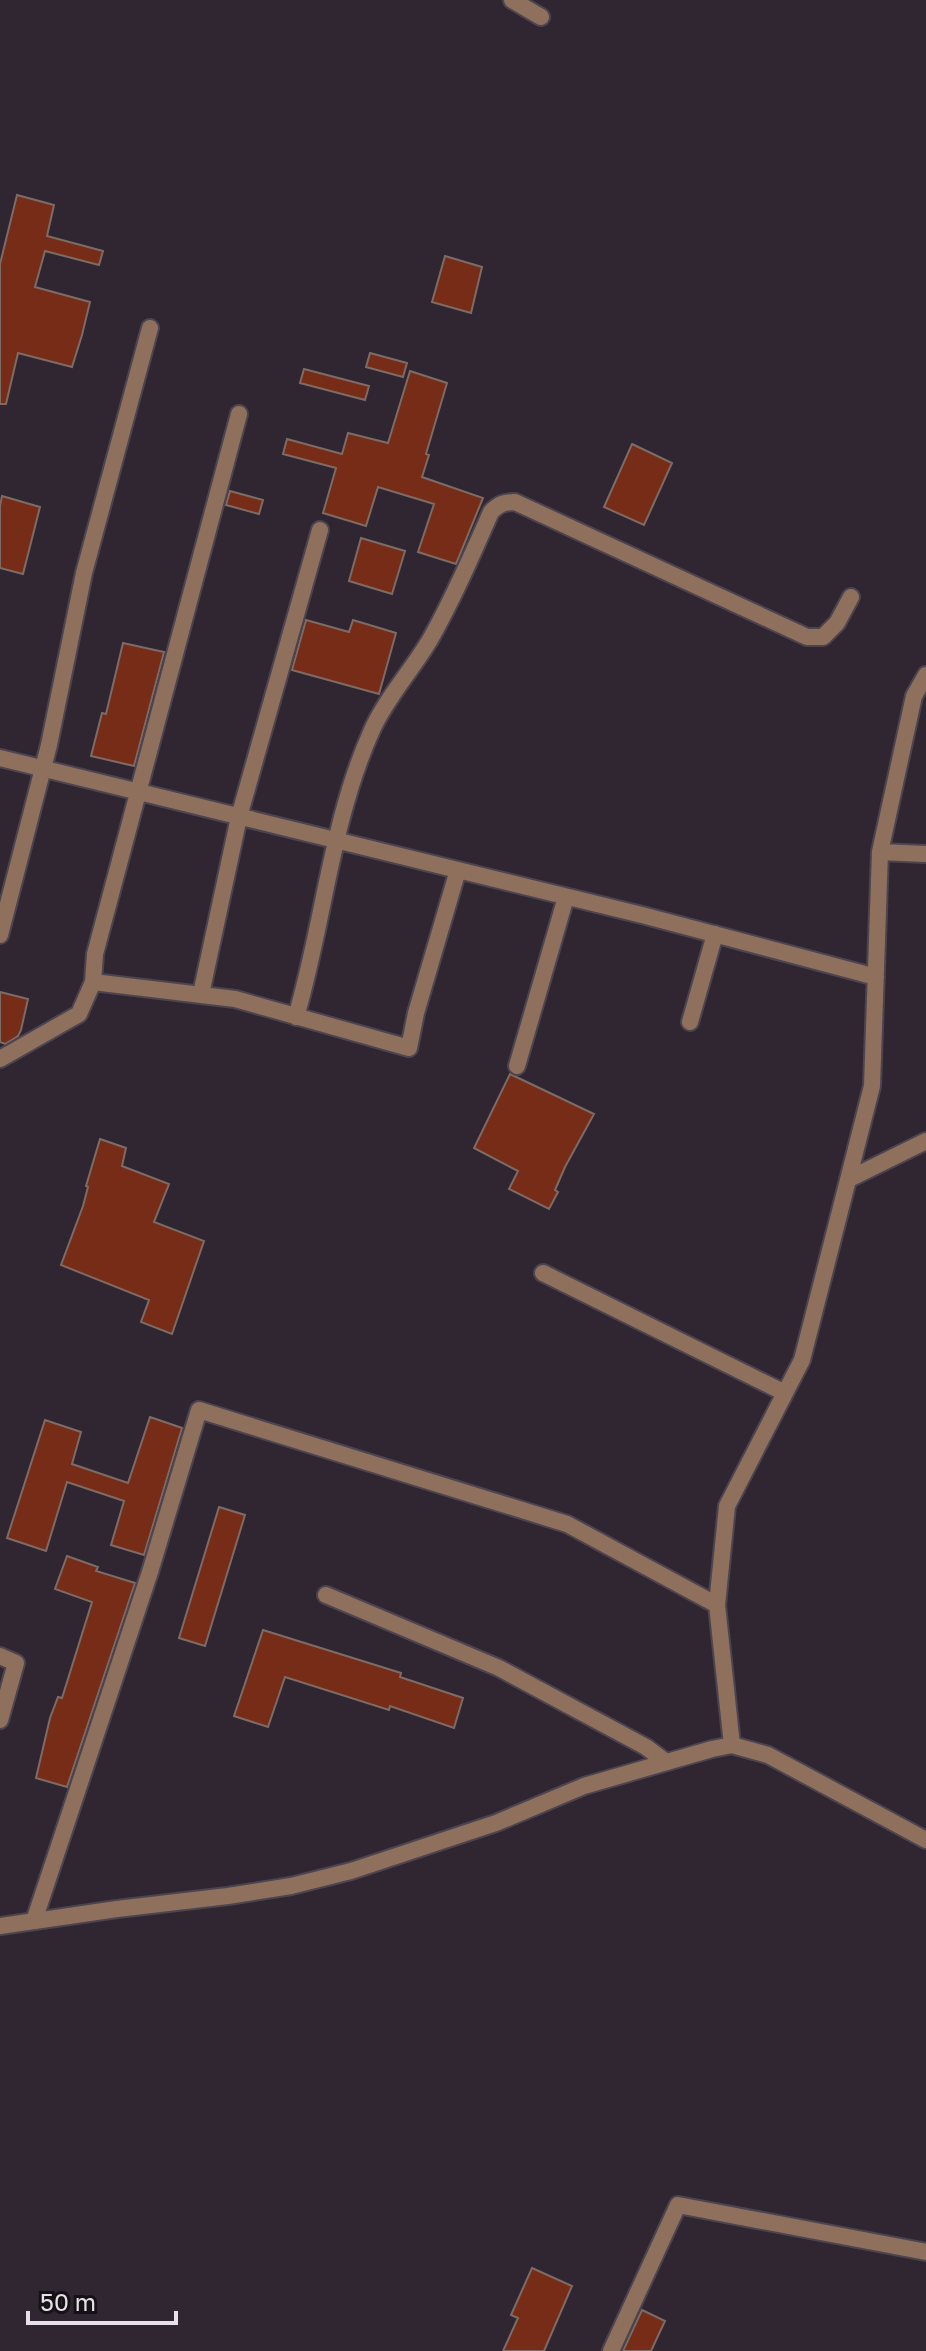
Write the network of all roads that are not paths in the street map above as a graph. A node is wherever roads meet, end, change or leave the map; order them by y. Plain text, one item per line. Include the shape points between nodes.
1 (512, 0) edge
2 (541, 17) dead end
3 (150, 328) dead end
4 (239, 414) dead end
5 (320, 530) dead end
6 (851, 597) dead end
7 (926, 675) edge
8 (0, 758) edge
9 (43, 769) junction
10 (139, 793) junction
11 (239, 817) junction
12 (336, 840) junction
13 (880, 852) junction
14 (926, 854) edge
15 (458, 870) junction
16 (566, 897) junction
17 (715, 934) junction
18 (0, 935) edge
19 (876, 977) junction
20 (93, 982) junction
21 (201, 994) junction
22 (296, 1017) junction
23 (690, 1022) dead end
24 (0, 1059) edge
25 (517, 1066) dead end
26 (926, 1141) edge
27 (849, 1179) junction
28 (543, 1273) dead end
29 (785, 1393) junction
30 (326, 1595) dead end
31 (717, 1605) junction
32 (0, 1656) edge
33 (0, 1720) edge
34 (732, 1745) junction
35 (666, 1762) junction
36 (926, 1840) edge
37 (34, 1921) junction
38 (0, 1926) edge
39 (926, 2252) edge
40 (611, 2351) edge

1 - 2 street
3 - 9 street via 84,573
4 - 10 street
5 - 11 street
6 - 12 street via 829,632 807,637 515,502 498,505 430,639 373,729
7 - 13 street via 914,696
8 - 9 street
9 - 10 street
9 - 18 street
10 - 11 street
10 - 20 street via 95,954
11 - 12 street
11 - 21 street
12 - 15 street
12 - 22 street
13 - 14 street
13 - 19 street
15 - 16 street
15 - 22 street via 409,1048
16 - 17 street
16 - 25 street
17 - 19 street
17 - 23 street
19 - 27 street via 872,1086
20 - 21 street
20 - 24 street via 79,1014
21 - 22 street
26 - 27 street
27 - 29 street via 802,1360
28 - 29 street
29 - 31 street via 727,1506
30 - 35 street via 499,1668
31 - 34 street
31 - 37 street via 567,1524 199,1410
32 - 33 street via 16,1663
34 - 35 street
34 - 36 street via 768,1755
35 - 37 street via 584,1786 496,1823 351,1871 228,1896
37 - 38 street
39 - 40 street via 678,2205

